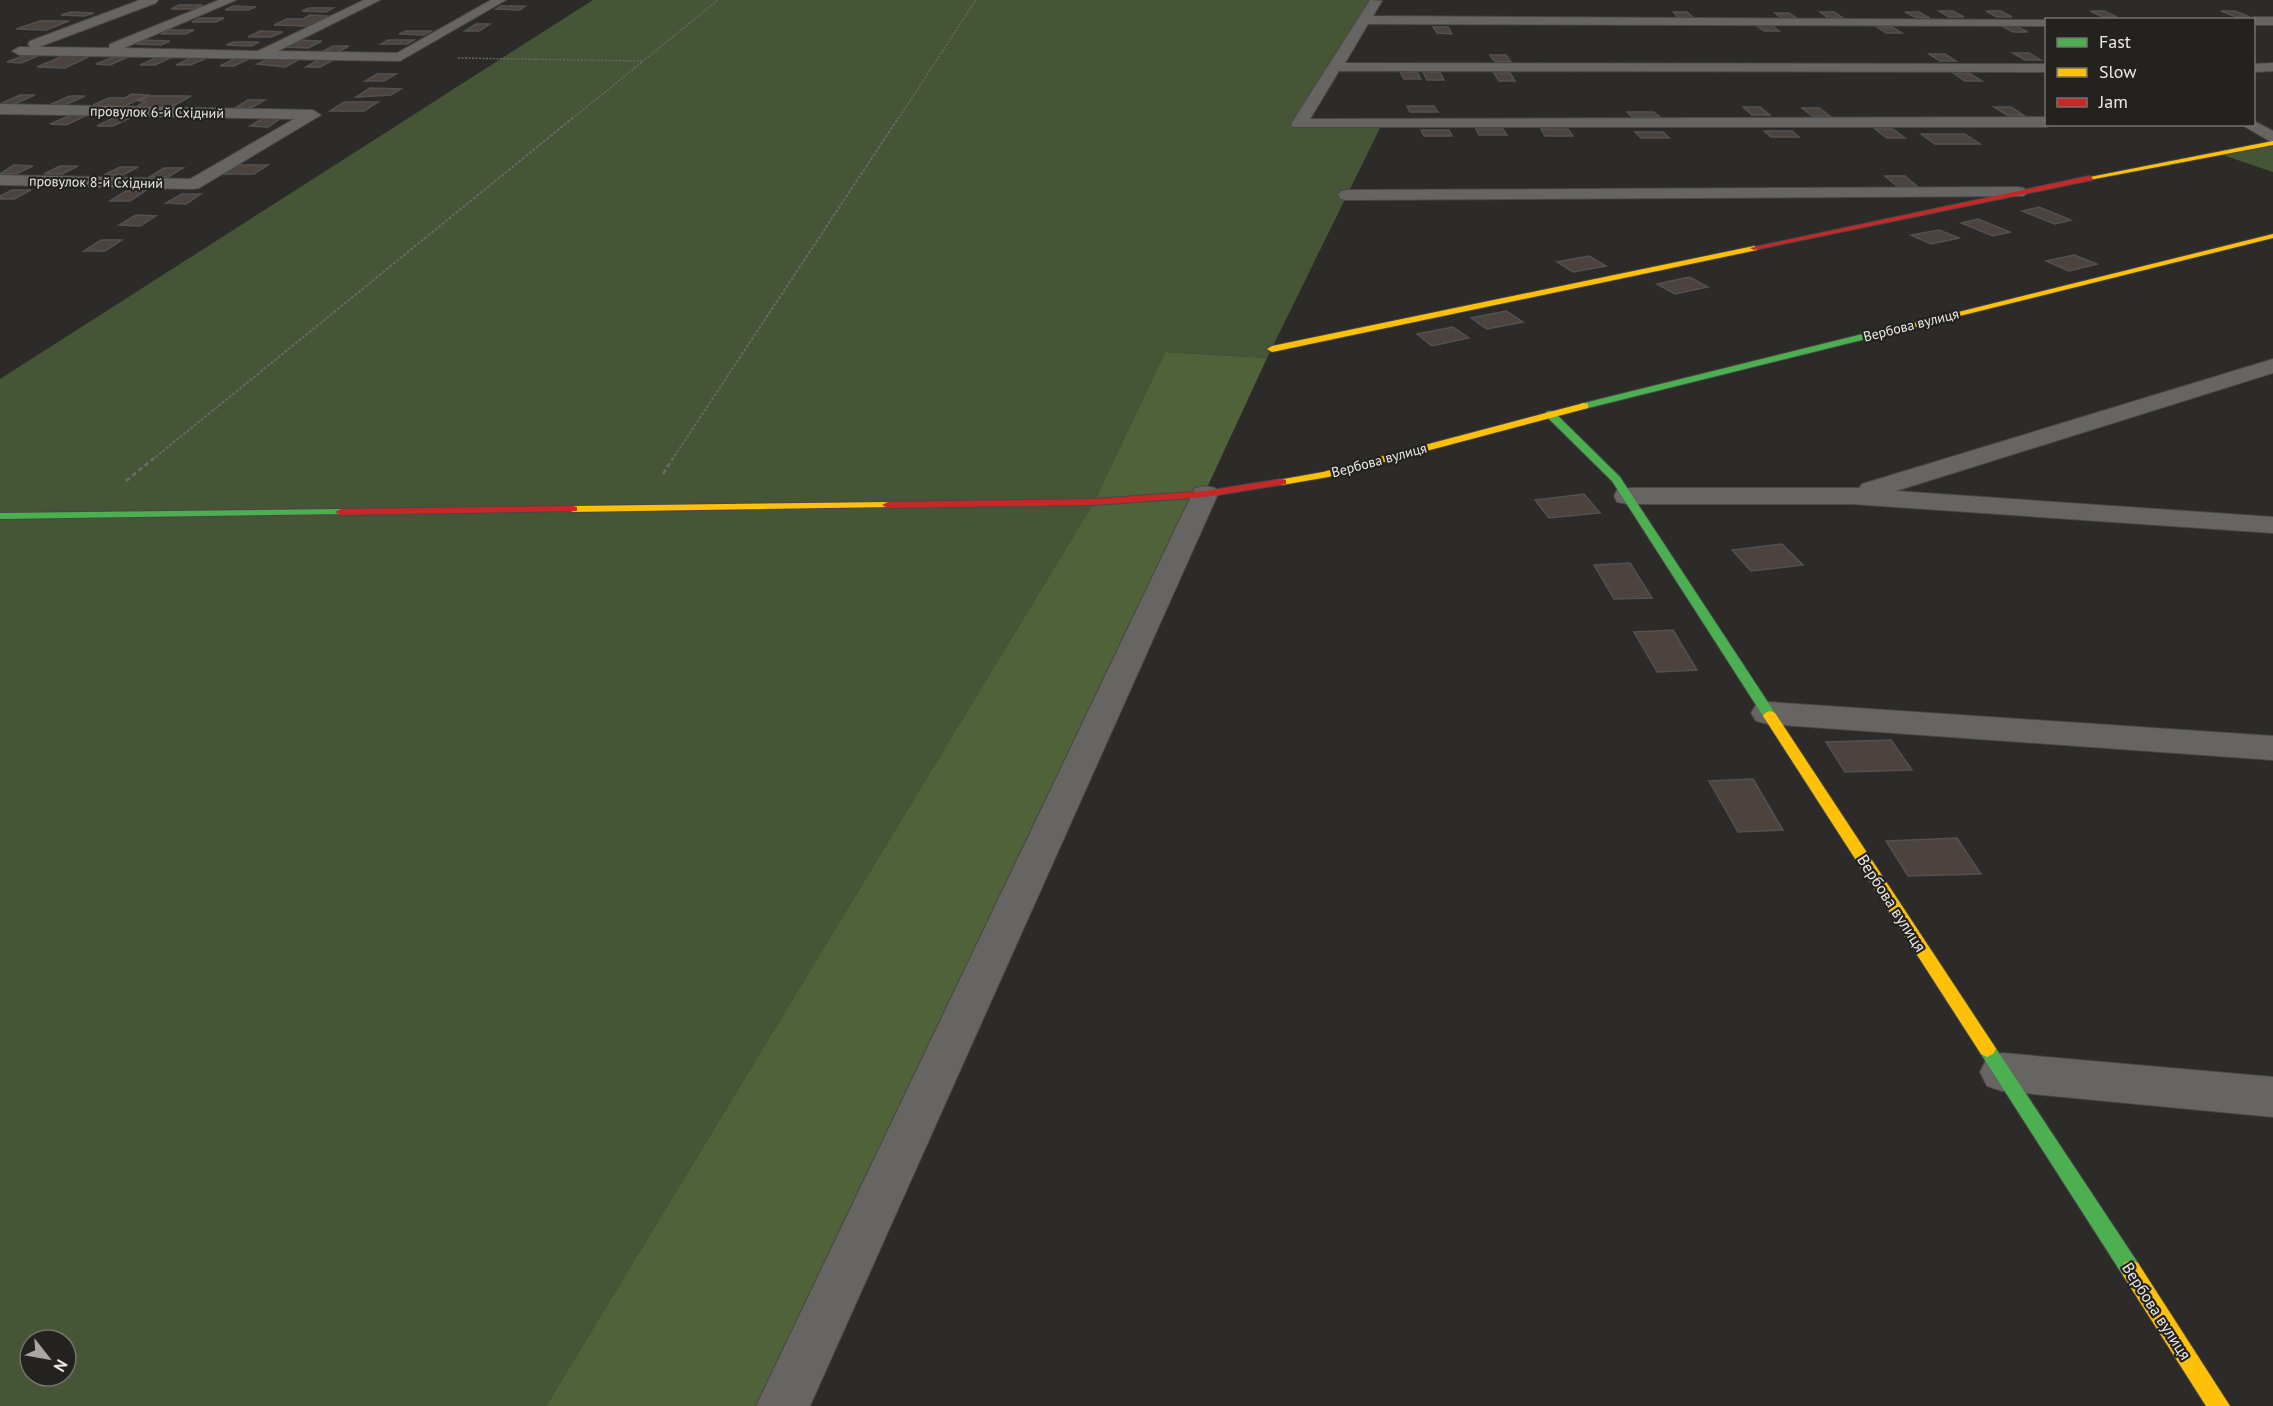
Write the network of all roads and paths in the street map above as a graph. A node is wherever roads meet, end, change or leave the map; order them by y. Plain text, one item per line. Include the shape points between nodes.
1 (152, 0) edge
2 (230, 0) edge
3 (374, 0) edge
4 (500, 0) edge
5 (718, 0) edge
6 (976, 0) edge
7 (1377, 0) edge
8 (2014, 9) dead end
9 (1364, 20) junction
10 (2255, 21) edge
11 (2273, 21) edge
12 (2045, 23) edge
13 (103, 52) junction
14 (259, 55) junction
15 (400, 57) junction
16 (643, 61) junction
17 (1335, 67) junction
18 (2045, 68) edge
19 (2255, 68) edge
20 (2273, 68) edge
21 (0, 109) edge
22 (2045, 122) edge
23 (2252, 126) edge
24 (2273, 138) edge
25 (2273, 143) edge
26 (0, 180) edge
27 (193, 184) joint
28 (2018, 192) junction
29 (1347, 195) dead end
30 (2273, 236) edge
31 (1272, 349) dead end
32 (2273, 366) edge
33 (2237, 377) junction
34 (2273, 379) edge
35 (1550, 414) junction
36 (1205, 495) junction
37 (1627, 496) junction
38 (1852, 496) junction
39 (641, 507) junction
40 (86, 514) junction
41 (0, 516) edge
42 (2273, 525) edge
43 (1768, 712) junction
44 (2273, 748) edge
45 (2002, 1072) junction
46 (2273, 1097) edge
47 (783, 1406) edge
48 (2219, 1406) edge

1 - 13 street via 46,40 13,48
2 - 13 street
3 - 14 street
4 - 15 street
5 - 16 path
6 - 39 path
7 - 9 street
8 - 12 street
9 - 12 street
9 - 17 street
10 - 11 street
13 - 14 street
14 - 15 street
15 - 16 path
16 - 40 path
17 - 18 street
17 - 22 street via 1299,124
19 - 20 street
21 - 27 street, провулок 6-й Східний via 314,115
23 - 24 street
25 - 28 street
26 - 27 street, провулок 8-й Східний
28 - 29 street
28 - 31 street
30 - 35 street, Вербова вулиця
32 - 33 street
33 - 34 street
33 - 38 street
35 - 36 street, Вербова вулиця via 1324,475
35 - 37 street, Вербова вулиця via 1616,479
36 - 39 street, Вербова вулиця via 1094,502
36 - 47 street
37 - 38 street
37 - 43 street, Вербова вулиця
38 - 42 street
39 - 40 street, Вербова вулиця
40 - 41 street, Вербова вулиця
43 - 44 street
43 - 45 street, Вербова вулиця
45 - 46 street
45 - 48 street, Вербова вулиця

